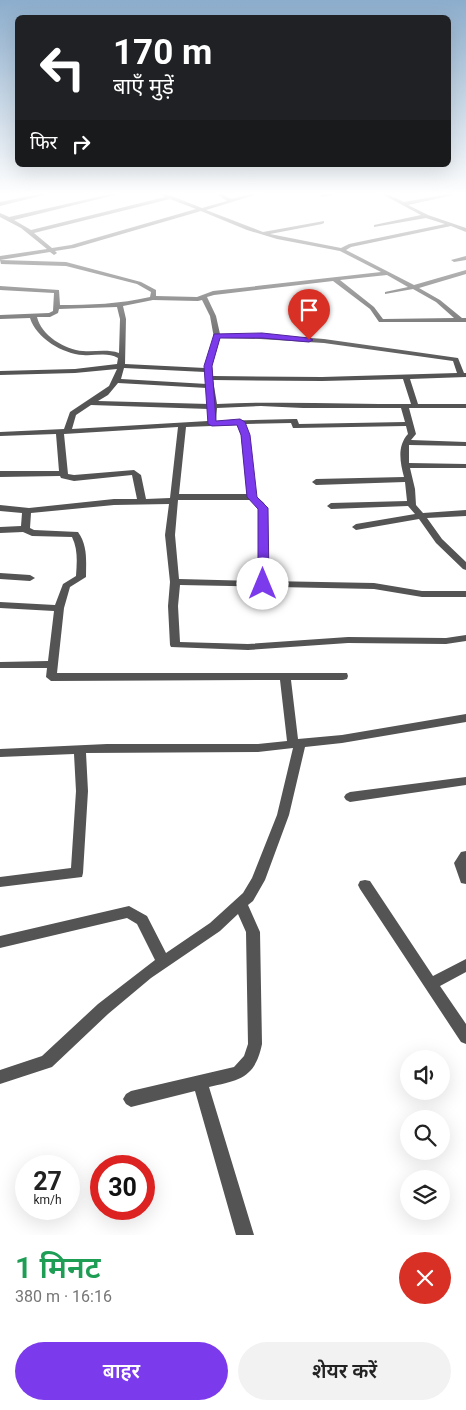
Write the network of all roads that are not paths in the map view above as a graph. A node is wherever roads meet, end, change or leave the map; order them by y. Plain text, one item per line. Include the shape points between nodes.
1 (51, 250) edge
2 (48, 251) edge
3 (343, 251) edge
4 (466, 258) edge
5 (0, 260) edge
6 (454, 260) dead end
7 (66, 264) junction
8 (466, 272) edge
9 (388, 273) junction
10 (334, 280) junction
11 (0, 288) edge
12 (415, 288) junction
13 (387, 293) dead end
14 (204, 297) junction
15 (153, 298) junction
16 (120, 305) junction
17 (55, 307) junction
18 (0, 316) edge
19 (33, 316) junction
20 (463, 320) edge
21 (217, 336) junction
22 (122, 357) junction
23 (456, 359) junction
24 (466, 359) edge
25 (121, 366) junction
26 (0, 373) edge
27 (463, 376) edge
28 (406, 377) junction
29 (210, 378) junction
30 (114, 381) junction
31 (92, 403) junction
32 (213, 406) junction
33 (404, 406) junction
34 (415, 406) junction
35 (466, 406) edge
36 (240, 422) junction
37 (212, 424) junction
38 (409, 424) junction
39 (182, 426) junction
40 (64, 432) junction
41 (0, 434) edge
42 (405, 442) junction
43 (466, 444) edge
44 (405, 465) junction
45 (466, 466) edge
46 (62, 473) junction
47 (0, 474) edge
48 (409, 479) junction
49 (316, 482) dead end
50 (252, 497) junction
51 (174, 499) junction
52 (142, 501) junction
53 (412, 503) junction
54 (331, 506) dead end
55 (0, 508) edge
56 (27, 511) junction
57 (466, 513) edge
58 (421, 516) junction
59 (356, 527) dead end
60 (25, 529) junction
61 (0, 530) edge
62 (466, 568) edge
63 (0, 576) edge
64 (30, 578) dead end
65 (175, 582) junction
66 (263, 584) junction
67 (466, 594) edge
68 (0, 605) edge
69 (59, 608) junction
70 (466, 638) edge
71 (52, 664) junction
72 (0, 665) edge
73 (343, 676) dead end
74 (284, 677) junction
75 (466, 718) edge
76 (297, 744) junction
77 (80, 749) junction
78 (0, 753) edge
79 (466, 781) edge
80 (350, 797) dead end
81 (466, 856) edge
82 (466, 879) edge
83 (0, 882) edge
84 (365, 885) dead end
85 (240, 903) junction
86 (0, 942) edge
87 (163, 962) junction
88 (466, 965) edge
89 (431, 984) junction
90 (466, 1037) edge
91 (0, 1077) edge
92 (200, 1082) junction
93 (131, 1099) dead end
94 (245, 1235) edge

1 - 7 street
2 - 5 street
3 - 9 street
4 - 6 street
5 - 7 street
7 - 15 street via 139,283 154,291
8 - 12 street
9 - 10 street
9 - 12 street
10 - 14 street via 213,293
10 - 20 street via 372,308 381,321
11 - 17 street via 57,291
12 - 13 street
12 - 20 street
14 - 15 street
14 - 21 street via 213,316
15 - 16 street
16 - 17 street
16 - 22 street
17 - 19 street via 56,312
18 - 19 street
19 - 22 street via 38,328 67,349
21 - 23 street via 262,335
21 - 29 street
22 - 25 street
23 - 24 street
23 - 27 street
25 - 26 street
25 - 29 street
25 - 30 street
27 - 28 street
28 - 29 street
28 - 34 street
29 - 30 street
29 - 32 street
30 - 31 street via 108,392
31 - 32 street
31 - 40 street via 73,414
32 - 33 street
32 - 37 street
33 - 34 street
33 - 38 street
34 - 35 street
36 - 37 street
36 - 38 street via 294,421 296,426
36 - 50 street via 245,435
37 - 39 street
38 - 42 street via 412,434
39 - 40 street
39 - 51 street
40 - 41 street
40 - 46 street
42 - 43 street
42 - 44 street
44 - 45 street
44 - 48 street
46 - 47 street
46 - 52 street via 65,477 74,478 134,472
48 - 49 street
48 - 53 street
50 - 51 street
50 - 66 street via 263,508
51 - 52 street
51 - 65 street via 170,535
52 - 56 street
53 - 54 street
53 - 58 street
55 - 56 street
56 - 60 street
57 - 58 street
58 - 59 street
58 - 62 street via 439,542
60 - 61 street
60 - 69 street via 32,533 75,534 78,538 82,556 81,577 66,586
63 - 64 street
65 - 66 street
65 - 70 street via 175,645 248,647 348,640 446,641
66 - 67 street via 374,586 422,594
68 - 69 street
69 - 71 street
71 - 72 street
71 - 74 street via 51,677
73 - 74 street
74 - 76 street
75 - 76 street
76 - 77 street via 258,748
76 - 85 street via 283,816 258,880 248,897
77 - 78 street
77 - 83 street via 82,791 77,874
79 - 80 street
81 - 82 street via 460,863
84 - 89 street
85 - 87 street via 215,927
85 - 92 street via 253,932 253,1057 248,1066 237,1072
86 - 87 street via 129,912 142,920
87 - 91 street via 103,1009 47,1062
88 - 89 street
89 - 90 street
92 - 93 street
92 - 94 street

